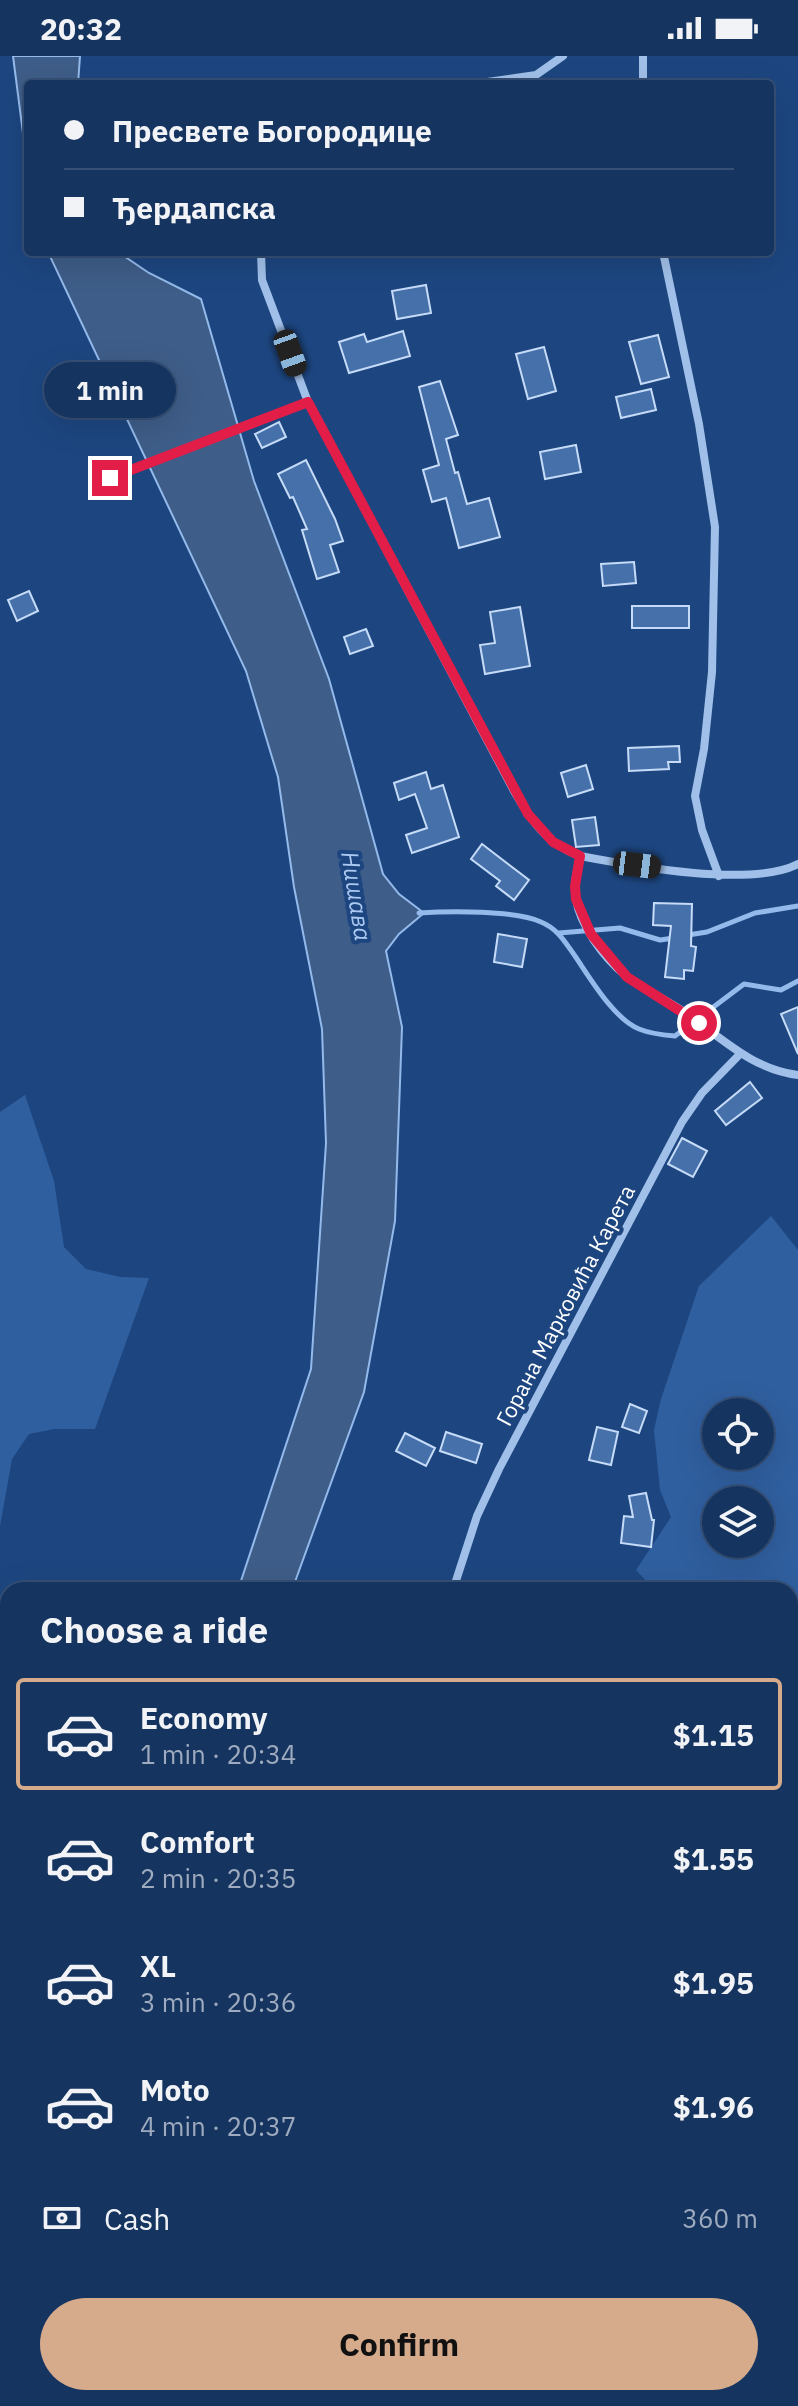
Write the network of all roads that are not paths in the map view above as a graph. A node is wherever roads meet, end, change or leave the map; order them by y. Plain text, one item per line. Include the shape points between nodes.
1 (563, 56) edge
2 (643, 56) edge
3 (501, 80) edge
4 (643, 80) edge
5 (261, 256) edge
6 (664, 256) edge
7 (308, 402) junction
8 (110, 478) dead end
9 (580, 856) junction
10 (798, 864) edge
11 (719, 876) junction
12 (740, 1054) junction
13 (798, 1075) edge
14 (456, 1582) edge

1 - 3 street via 536,75
2 - 4 street
5 - 7 street via 262,280
6 - 11 street via 715,527 712,672 695,796
7 - 8 street
7 - 9 street via 528,814 553,842
9 - 11 street
9 - 12 street via 576,899 589,931 627,977
10 - 11 street via 786,871
12 - 13 street
12 - 14 street, Горана Марковића Карета via 682,1122 499,1469

